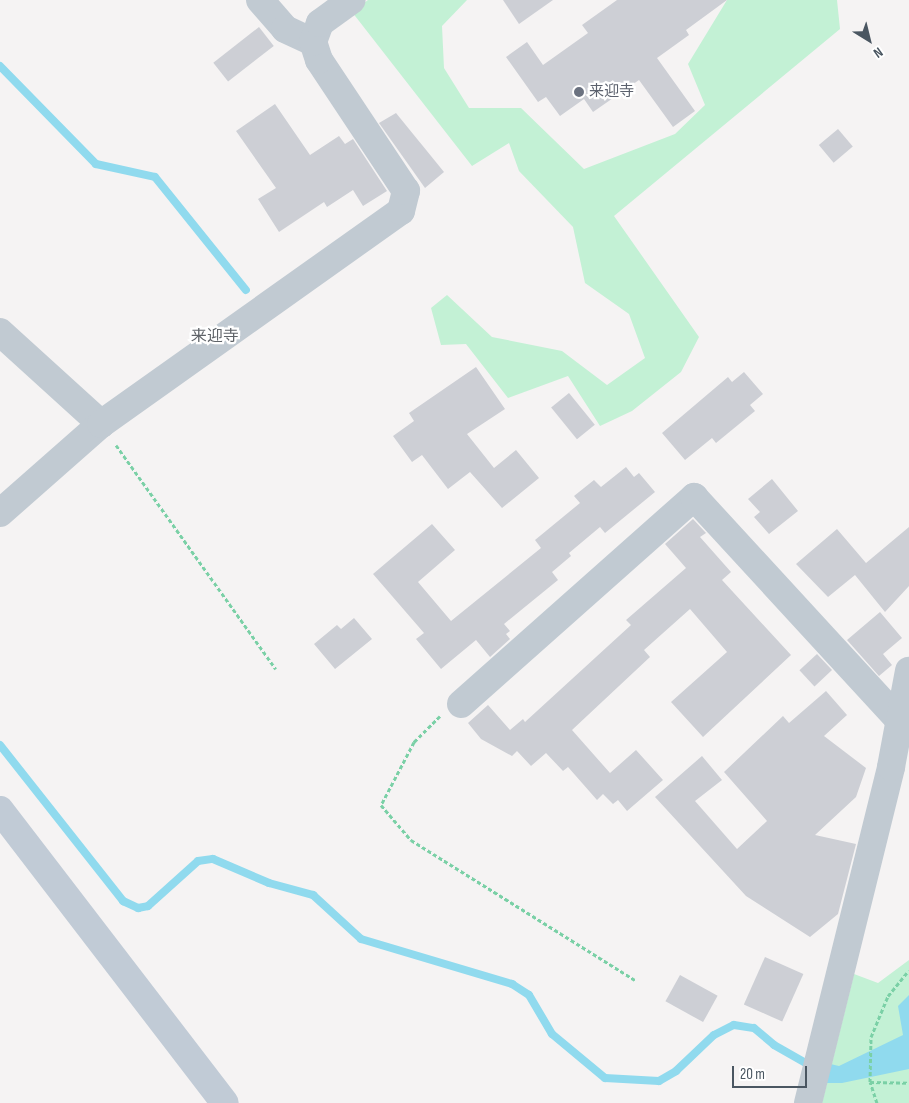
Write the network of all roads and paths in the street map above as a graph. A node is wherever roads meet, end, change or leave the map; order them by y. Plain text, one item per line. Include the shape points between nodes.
1 (260, 0) edge
2 (352, 0) edge
3 (313, 42) junction
4 (0, 332) edge
5 (101, 424) junction
6 (0, 513) edge
7 (276, 670) dead end
8 (909, 671) edge
9 (461, 704) joint
10 (900, 721) junction
11 (0, 810) edge
12 (909, 970) edge
13 (635, 980) dead end
14 (870, 1082) junction
15 (909, 1083) edge
16 (811, 1092) edge
17 (225, 1103) edge
18 (877, 1103) edge

1 - 3 street via 285,29
2 - 3 street via 320,23
3 - 5 street via 319,60 406,191 401,211
4 - 5 street
5 - 6 street
5 - 7 path
8 - 10 street
9 - 10 street via 694,497
9 - 13 path via 448,707 414,742 381,805 410,840
10 - 16 street
11 - 17 street
12 - 14 path via 888,996 872,1037
14 - 15 path
14 - 18 path

